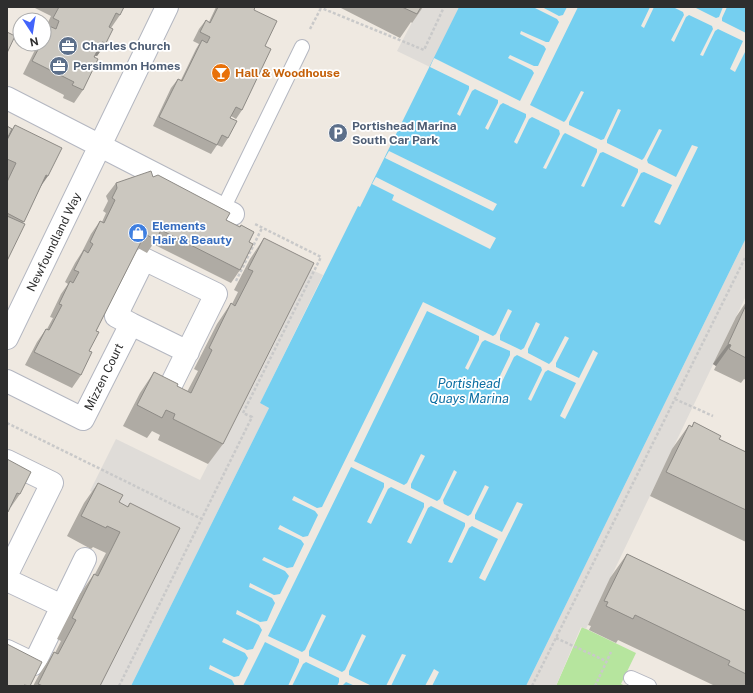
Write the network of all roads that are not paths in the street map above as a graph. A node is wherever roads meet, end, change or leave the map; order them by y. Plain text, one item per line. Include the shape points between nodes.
1 (167, 7) edge
2 (302, 47) dead end
3 (7, 98) edge
4 (101, 145) junction
5 (228, 211) joint
6 (12, 315) edge
7 (131, 324) junction
8 (7, 338) edge
9 (188, 352) junction
10 (7, 381) edge
11 (164, 399) edge
12 (7, 461) edge
13 (85, 559) dead end
14 (7, 574) edge
15 (7, 580) edge
16 (62, 606) junction
17 (7, 651) edge
18 (631, 678) dead end
19 (649, 686) edge

1 - 4 street, Newfoundland Way
2 - 5 lane
3 - 4 street
4 - 5 street
4 - 6 street, Newfoundland Way
6 - 8 street, Newfoundland Way
7 - 9 street
7 - 9 street via 116,316 144,259 216,294
7 - 10 street, Mizzen Court via 83,419
9 - 11 street
12 - 14 street via 52,483
13 - 16 street
15 - 16 street
16 - 17 street via 34,664
18 - 19 lane

